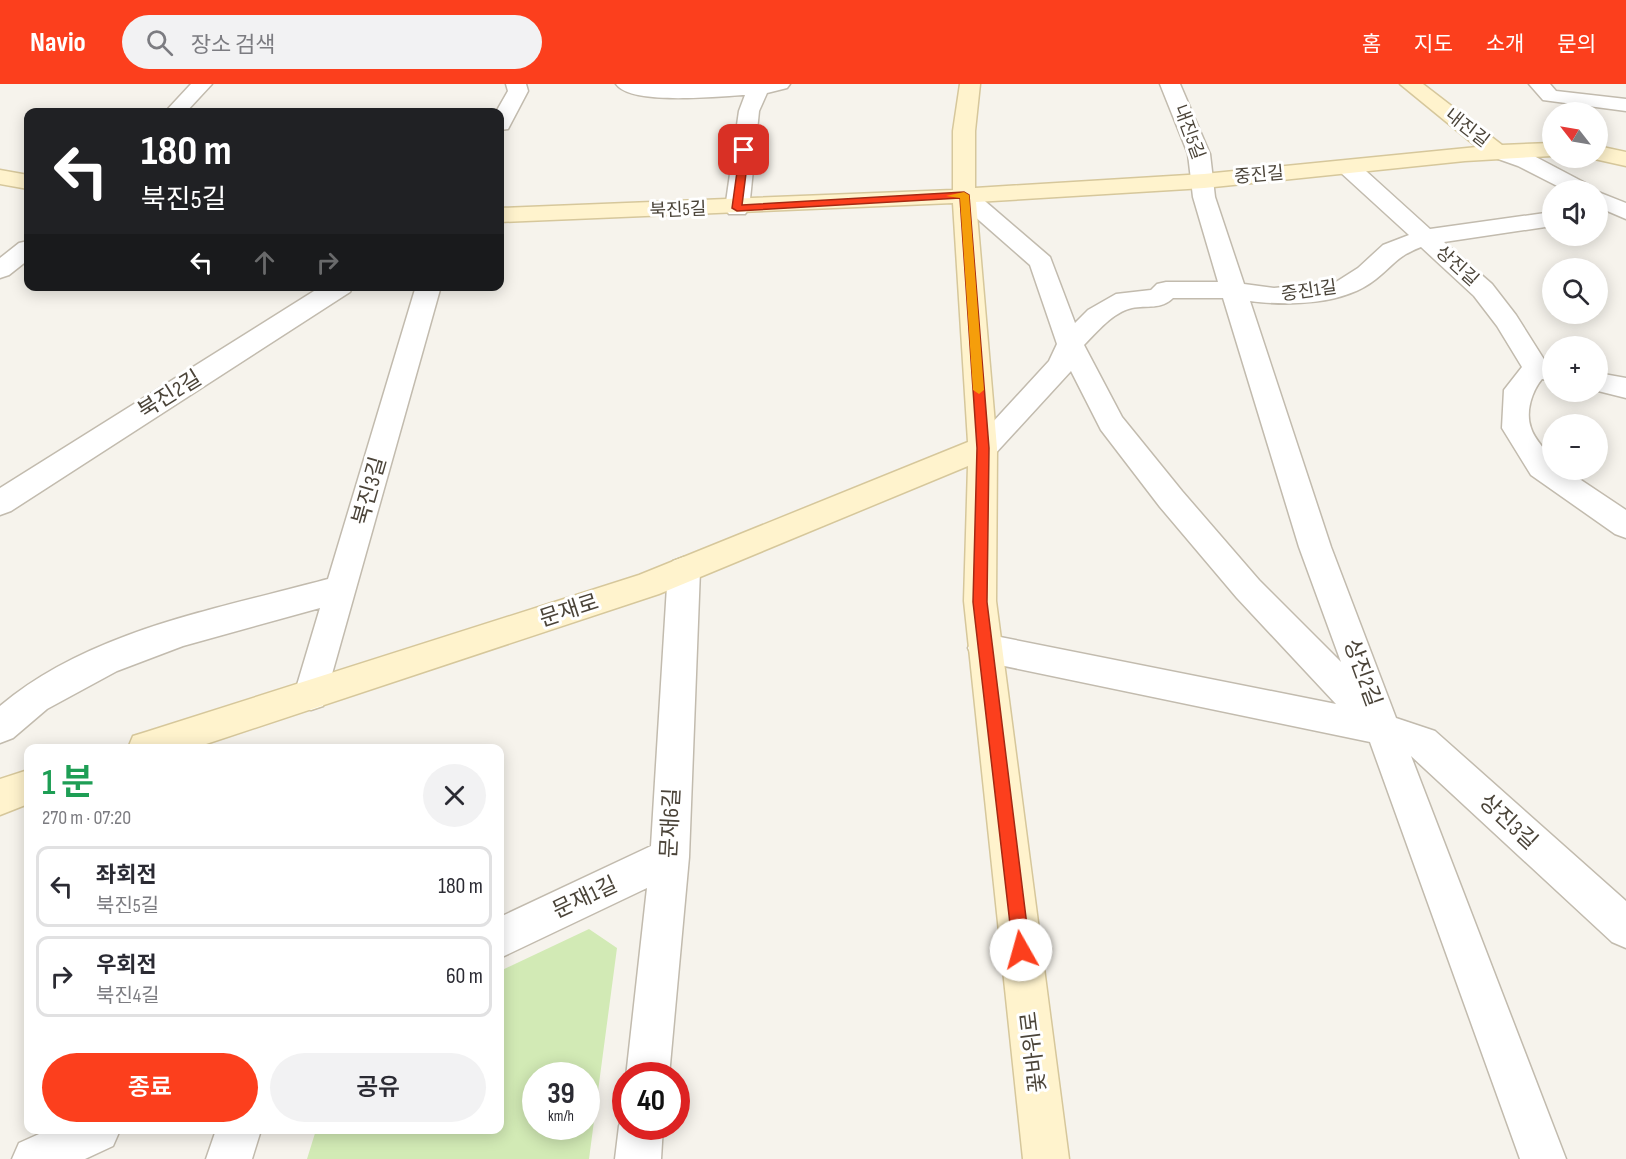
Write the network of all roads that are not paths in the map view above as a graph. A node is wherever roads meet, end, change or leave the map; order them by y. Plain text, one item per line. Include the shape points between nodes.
1 (202, 84) edge
2 (516, 84) edge
3 (626, 84) edge
4 (780, 84) edge
5 (970, 84) edge
6 (1170, 84) edge
7 (1410, 84) edge
8 (758, 89) junction
9 (1551, 94) edge
10 (1626, 105) edge
11 (179, 108) edge
12 (504, 117) edge
13 (1542, 149) edge
14 (1496, 150) junction
15 (1608, 155) edge
16 (1626, 159) edge
17 (1348, 167) junction
18 (0, 177) edge
19 (1206, 180) junction
20 (1562, 180) edge
21 (24, 181) edge
22 (964, 195) junction
23 (737, 208) junction
24 (504, 215) edge
25 (1542, 220) edge
26 (1425, 237) junction
27 (24, 251) edge
28 (0, 270) edge
29 (1232, 290) junction
30 (333, 291) edge
31 (428, 291) edge
32 (1070, 344) junction
33 (1542, 367) edge
34 (1542, 372) edge
35 (1608, 384) edge
36 (1626, 388) edge
37 (983, 448) junction
38 (0, 503) edge
39 (1626, 526) edge
40 (684, 570) junction
41 (341, 589) junction
42 (985, 648) junction
43 (310, 695) junction
44 (0, 727) edge
45 (1383, 729) junction
46 (158, 744) edge
47 (24, 788) edge
48 (0, 797) edge
49 (670, 857) junction
50 (1626, 928) edge
51 (504, 936) edge
52 (648, 1062) edge
53 (88, 1134) edge
54 (238, 1134) edge
55 (640, 1140) edge
56 (35, 1159) edge
57 (229, 1159) edge
58 (638, 1159) edge
59 (1046, 1159) edge
60 (1542, 1159) edge

1 - 11 street
2 - 12 street via 518,91
3 - 8 street via 645,91
4 - 8 street
5 - 22 street, 꽃바위로 via 964,131
6 - 19 street, 내진5길
7 - 14 street, 내진길
8 - 23 street via 749,111
9 - 10 street
13 - 14 street, 중진길
14 - 17 street, 중진길
14 - 20 street
15 - 16 street
17 - 19 street, 중진길
17 - 26 street, 상진길
18 - 21 street
19 - 22 street, 중진길
19 - 29 street, 상진2길 via 1204,197
22 - 23 street, 북진5길
22 - 32 street via 1041,262
22 - 37 street, 꽃바위로
23 - 24 street, 북진5길
25 - 26 street, 중진1길
26 - 29 street, 중진1길 via 1392,250 1367,274 1341,289 1275,296
26 - 33 street, 상진길 via 1483,290
27 - 28 street
29 - 32 street, 중진1길 via 1166,290 1158,298 1125,300 1097,316
29 - 45 street, 상진2길 via 1315,547
30 - 38 street, 북진2길
31 - 41 street, 북진3길
32 - 37 street, 중진1길 via 1061,365
32 - 45 street via 1111,423 1171,499 1248,589
34 - 39 street via 1518,390 1516,428 1541,467
35 - 36 street
37 - 40 street, 문재로
37 - 42 street, 꽃바위로 via 980,602
40 - 43 street, 문재로
40 - 49 street, 문재6길
41 - 43 street, 북진3길
41 - 44 street via 143,645 80,672 35,698
42 - 45 street, 상진3길
42 - 59 street, 꽃바위로
43 - 46 street, 문재로
45 - 50 street, 상진3길 via 1422,742
45 - 60 street, 상진2길
47 - 48 street
49 - 51 street, 문재1길
49 - 52 street, 문재6길
53 - 56 street
54 - 57 street
55 - 58 street

